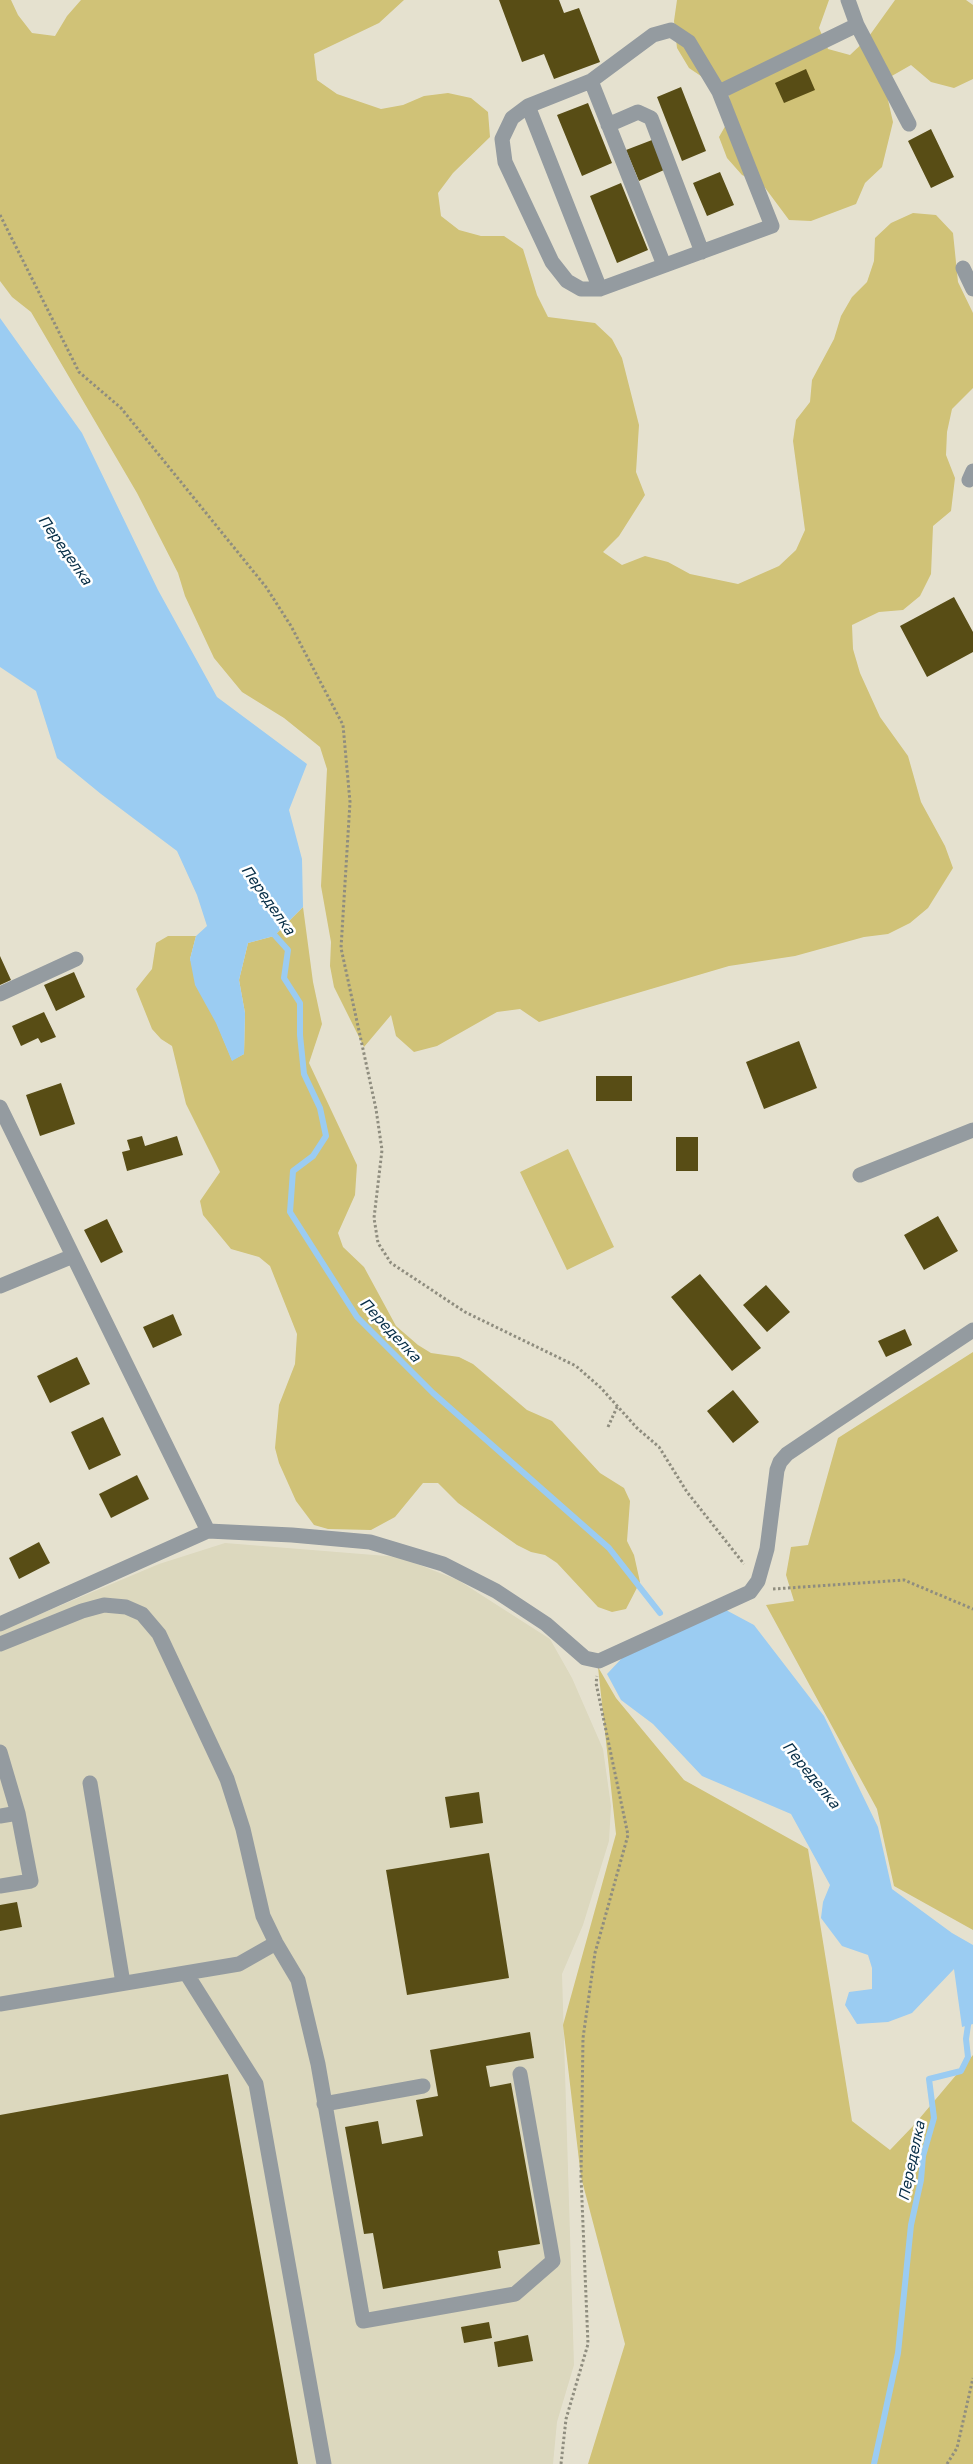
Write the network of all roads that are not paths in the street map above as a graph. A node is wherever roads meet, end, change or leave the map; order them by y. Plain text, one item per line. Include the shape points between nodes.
1 (848, 0) edge
2 (857, 25) junction
3 (591, 81) junction
4 (719, 92) junction
5 (528, 106) junction
6 (908, 124) dead end
7 (608, 125) junction
8 (702, 252) junction
9 (664, 265) junction
10 (963, 268) dead end
11 (600, 289) junction
12 (973, 289) edge
13 (76, 959) dead end
14 (0, 994) edge
15 (2, 1114) edge
16 (973, 1130) edge
17 (860, 1175) dead end
18 (73, 1256) junction
19 (0, 1286) edge
20 (973, 1330) edge
21 (208, 1531) junction
22 (0, 1624) edge
23 (0, 1644) edge
24 (0, 1752) edge
25 (90, 1783) dead end
26 (18, 1813) junction
27 (0, 1816) edge
28 (0, 1886) edge
29 (276, 1943) junction
30 (186, 1973) junction
31 (123, 1984) junction
32 (0, 2004) edge
33 (520, 2074) dead end
34 (423, 2086) dead end
35 (324, 2104) junction
36 (324, 2464) edge

1 - 2 street
2 - 4 street
2 - 6 street
3 - 4 street via 653,36 671,30 689,42
3 - 5 street
3 - 7 street
4 - 8 street via 772,226
5 - 11 street
5 - 11 street via 512,118 502,139 505,162 552,262 567,281 580,289
7 - 8 street via 638,112 652,118
7 - 9 street
8 - 9 street
9 - 11 street
10 - 12 street
13 - 14 street
15 - 18 street
16 - 17 street
18 - 19 street
18 - 21 street
20 - 21 street via 825,1428 780,1462 767,1549 758,1581 750,1592 599,1661 585,1658 546,1624 503,1596 443,1564 370,1542
21 - 22 street
23 - 29 street via 104,1605 126,1607 142,1614 159,1634 227,1779 264,1916
24 - 26 street
25 - 31 street
26 - 27 street
26 - 28 street via 31,1881
29 - 30 street via 239,1964
29 - 35 street via 298,1980
30 - 31 street
30 - 36 street via 256,2084
31 - 32 street
33 - 35 street via 553,2261 514,2294 363,2321
34 - 35 street

